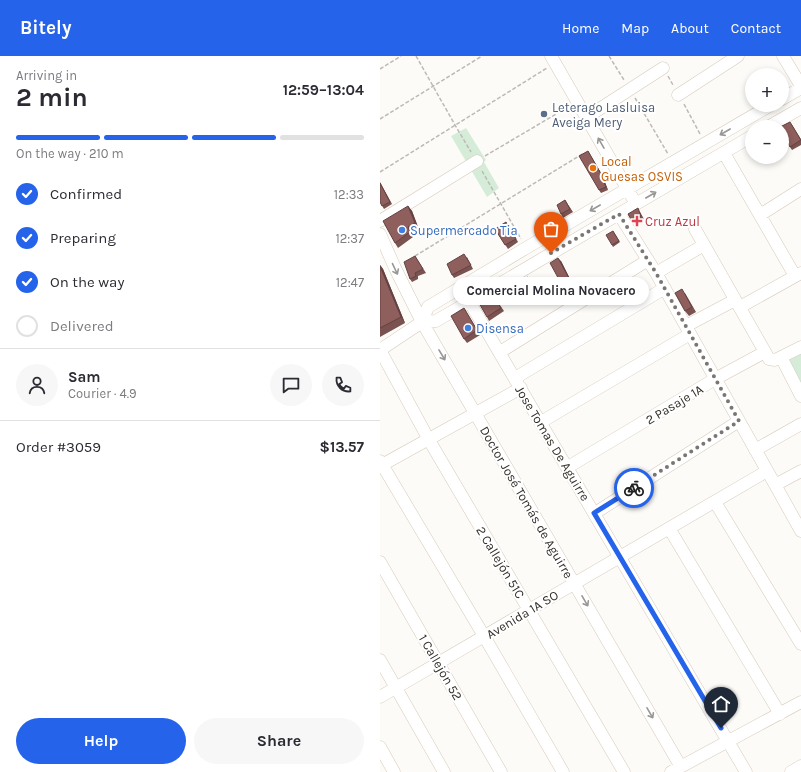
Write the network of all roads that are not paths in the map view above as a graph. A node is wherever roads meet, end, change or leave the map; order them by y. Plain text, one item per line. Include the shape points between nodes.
1 (738, 56) edge
2 (783, 56) edge
3 (553, 60) edge
4 (663, 68) dead end
5 (801, 87) edge
6 (678, 95) dead end
7 (789, 95) edge
8 (801, 108) edge
9 (759, 112) edge
10 (587, 117) junction
11 (780, 120) edge
12 (745, 140) edge
13 (724, 153) junction
14 (477, 161) road end
15 (628, 188) junction
16 (801, 189) edge
17 (636, 204) junction
18 (619, 214) junction
19 (760, 215) junction
20 (380, 221) edge
21 (695, 229) dead end
22 (380, 234) edge
23 (704, 245) junction
24 (648, 260) junction
25 (656, 273) junction
26 (798, 274) edge
27 (665, 288) junction
28 (469, 301) junction
29 (737, 303) junction
30 (422, 322) junction
31 (688, 330) junction
32 (801, 347) edge
33 (380, 350) edge
34 (500, 352) junction
35 (765, 352) junction
36 (780, 357) junction
37 (715, 379) junction
38 (518, 383) junction
39 (801, 396) edge
40 (476, 413) junction
41 (739, 421) junction
42 (541, 422) junction
43 (801, 424) edge
44 (429, 440) junction
45 (755, 450) junction
46 (381, 464) edge
47 (568, 468) junction
48 (767, 471) junction
49 (801, 471) edge
50 (776, 485) junction
51 (714, 502) junction
52 (594, 513) junction
53 (669, 528) junction
54 (801, 530) edge
55 (620, 557) junction
56 (380, 562) edge
57 (575, 583) junction
58 (529, 610) junction
59 (484, 636) junction
60 (801, 644) edge
61 (380, 660) edge
62 (438, 663) junction
63 (396, 688) junction
64 (380, 697) edge
65 (801, 702) edge
66 (780, 714) junction
67 (729, 741) junction
68 (380, 747) edge
69 (801, 766) edge
70 (676, 769) edge
71 (394, 772) edge
72 (444, 772) edge
73 (501, 772) edge
74 (563, 772) edge
75 (624, 772) edge
76 (746, 772) edge
77 (791, 772) edge

1 - 6 street
2 - 5 street
3 - 10 street
4 - 10 street
5 - 7 street
8 - 11 street
9 -> 15 street
15 -> 10 street
12 - 13 street
17 -> 13 street
13 - 19 street
14 - 20 street
15 - 17 street
15 -> 30 street via 428,307
16 - 19 street
17 - 18 street
18 - 24 street
18 - 28 street
19 - 26 street
21 - 23 street
22 -> 30 street, Doctor José Tomás de Aguirre
23 - 25 street
23 - 29 street
24 - 25 street
24 - 34 street
25 - 27 street
26 - 29 street
27 - 31 street
27 - 38 street
28 - 30 street via 436,321
28 - 34 street, Jose Tomas De Aguirre
29 - 31 street
29 - 35 street
30 - 33 street
30 -> 40 street, Doctor José Tomás de Aguirre
31 - 37 street
31 - 42 street
32 - 36 street
33 - 44 street, 2 Callejón 51C
34 - 38 street, Jose Tomas De Aguirre
35 - 36 street via 768,359
35 - 37 street, 2 Pasaje 1A
36 - 39 street
37 - 41 street
37 - 47 street, 2 Pasaje 1A
38 - 40 street
38 - 42 street, Jose Tomas De Aguirre
40 - 44 street
40 - 57 street, Doctor José Tomás de Aguirre
41 - 45 street
41 - 52 street
42 - 47 street, Jose Tomas De Aguirre
43 - 45 street
44 - 46 street
44 - 58 street, 2 Callejón 51C
45 - 48 street
46 - 59 street
47 - 52 street, Jose Tomas De Aguirre
48 - 50 street
48 - 51 street, Avenida 1A SO
49 - 50 street
50 - 54 street
51 - 53 street, Avenida 1A SO
51 - 60 street
52 - 55 street, Jose Tomas De Aguirre
53 - 55 street, Avenida 1A SO
53 - 66 street
55 - 57 street, Avenida 1A SO
55 - 67 street, Jose Tomas De Aguirre
56 - 62 street, 1 Callejón 52
57 - 58 street, Avenida 1A SO
57 -> 70 street, Doctor José Tomás de Aguirre
58 - 59 street, Avenida 1A SO
58 - 75 street, 2 Callejón 51C
59 - 62 street, Avenida 1A SO
59 - 74 street
61 - 63 street
62 - 63 street, Avenida 1A SO
62 - 73 street, 1 Callejón 52
63 - 64 street, Avenida 1A SO
63 - 72 street
65 - 66 street
66 - 67 street
67 - 70 street
67 - 76 street, Jose Tomas De Aguirre
68 - 71 street
69 - 77 street

